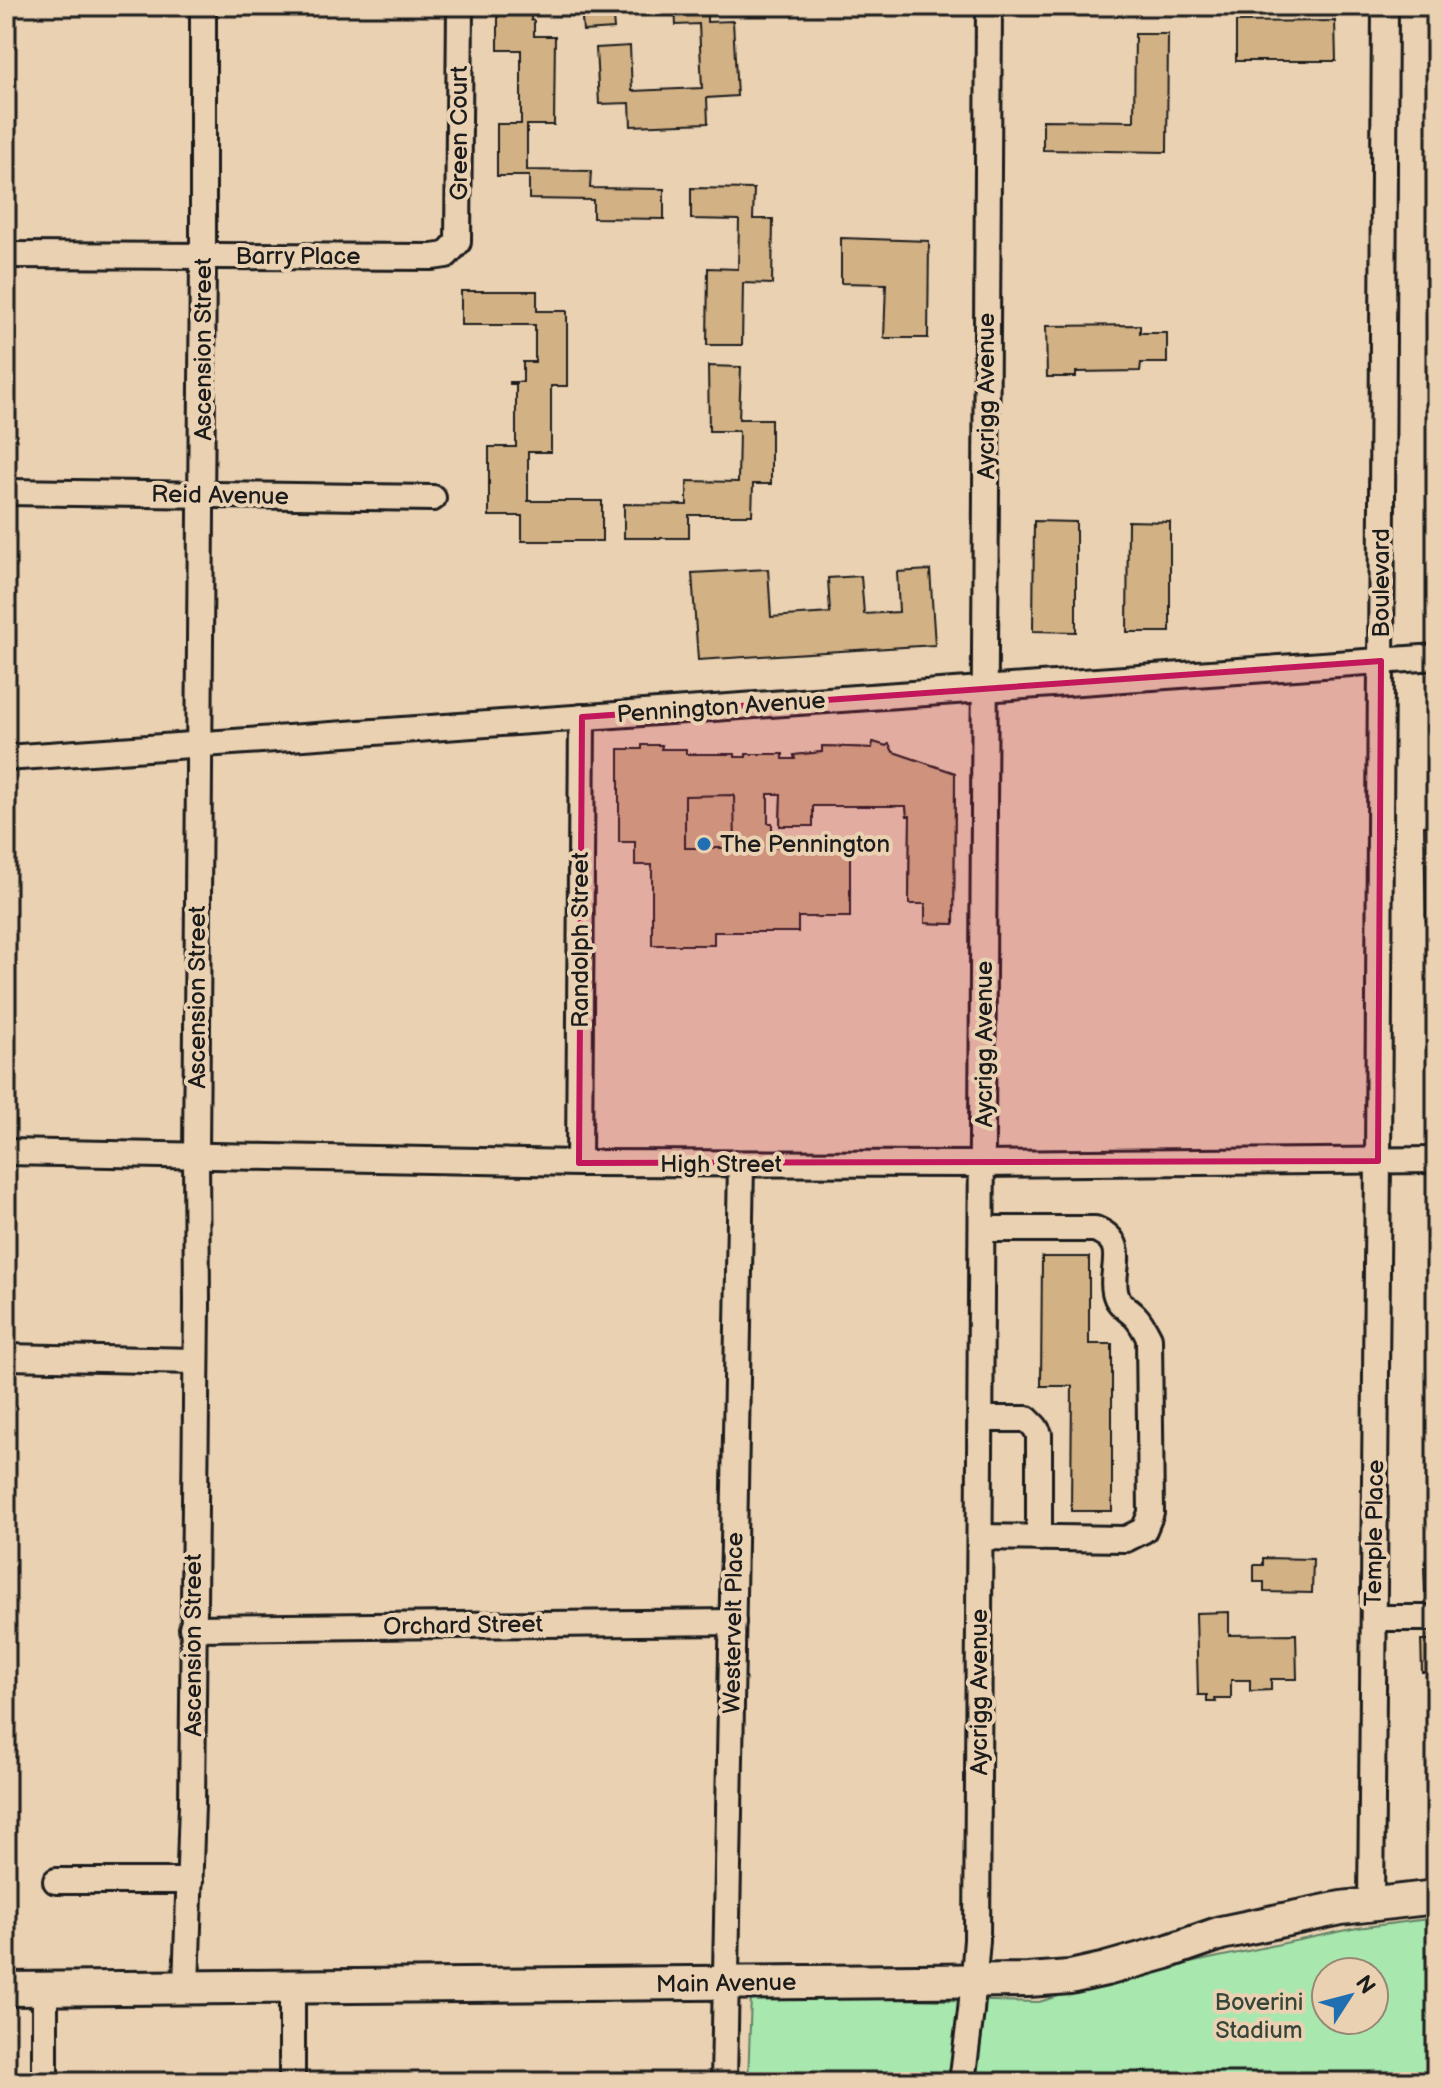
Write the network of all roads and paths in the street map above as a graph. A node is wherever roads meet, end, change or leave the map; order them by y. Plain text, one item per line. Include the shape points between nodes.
1 (203, 6) edge
2 (460, 6) edge
3 (989, 6) edge
4 (1385, 6) edge
5 (6, 255) edge
6 (446, 255) joint
7 (203, 256) junction
8 (6, 492) edge
9 (201, 494) junction
10 (433, 498) dead end
11 (1436, 657) edge
12 (1381, 661) junction
13 (986, 689) junction
14 (582, 717) junction
15 (199, 744) junction
16 (6, 758) edge
17 (6, 1152) edge
18 (196, 1156) junction
19 (1436, 1160) edge
20 (1378, 1161) junction
21 (579, 1163) junction
22 (741, 1164) junction
23 (983, 1164) junction
24 (982, 1229) junction
25 (6, 1357) edge
26 (196, 1361) junction
27 (981, 1419) junction
28 (980, 1537) junction
29 (1039, 1538) junction
30 (1374, 1618) junction
31 (1436, 1618) edge
32 (733, 1622) junction
33 (192, 1628) junction
34 (56, 1881) dead end
35 (190, 1881) junction
36 (1436, 1897) edge
37 (1371, 1904) junction
38 (974, 1981) junction
39 (725, 1983) junction
40 (292, 1987) junction
41 (186, 1988) junction
42 (6, 1989) edge
43 (45, 1989) junction
44 (45, 2082) edge
45 (292, 2082) edge
46 (724, 2082) edge
47 (962, 2082) edge

1 - 7 street, Ascension Street
2 - 6 street, Green Court via 458,242
3 - 13 street, Aycrigg Avenue
4 - 12 street, Boulevard
5 - 7 street, Barry Place
6 - 7 street, Barry Place
7 - 9 street, Ascension Street
8 - 9 street, Reid Avenue
9 - 10 street, Reid Avenue
9 - 15 street, Ascension Street
11 - 12 street, Pennington Avenue
12 - 13 street, Pennington Avenue
12 - 20 street, Boulevard
13 - 14 street, Pennington Avenue
13 - 23 street, Aycrigg Avenue
14 - 15 street, Pennington Avenue
14 - 21 street, Randolph Street
15 - 16 street, Pennington Avenue
15 - 18 street, Ascension Street
17 - 18 street, High Street
18 - 21 street, High Street
18 - 26 street, Ascension Street
19 - 20 street, High Street
20 - 23 street, High Street
20 - 30 street, Temple Place
21 - 22 street, High Street
22 - 23 street, High Street
22 - 32 street, Westervelt Place
23 - 24 street, Aycrigg Avenue
24 - 27 street, Aycrigg Avenue
24 - 29 street via 1103,1232 1116,1250 1118,1300 1149,1338 1149,1522 1126,1539
25 - 26 street
26 - 33 street, Ascension Street
27 - 28 street, Aycrigg Avenue
27 - 29 street via 1027,1419 1039,1434
28 - 29 street
28 - 38 street, Aycrigg Avenue
30 - 31 street
30 - 37 street, Temple Place
32 - 33 street, Orchard Street
32 - 39 street, Westervelt Place
33 - 35 street, Ascension Street
34 - 35 street
35 - 41 street, Ascension Street
36 - 37 main road, Main Avenue
37 - 38 main road, Main Avenue via 1221,1933 1070,1977
38 - 39 main road, Main Avenue
38 - 47 street, Aycrigg Avenue
39 - 40 main road, Main Avenue
39 - 46 street, Westervelt Place
40 - 41 main road, Main Avenue
40 - 45 street
41 - 43 main road, Main Avenue
42 - 43 main road, Main Avenue
43 - 44 street

